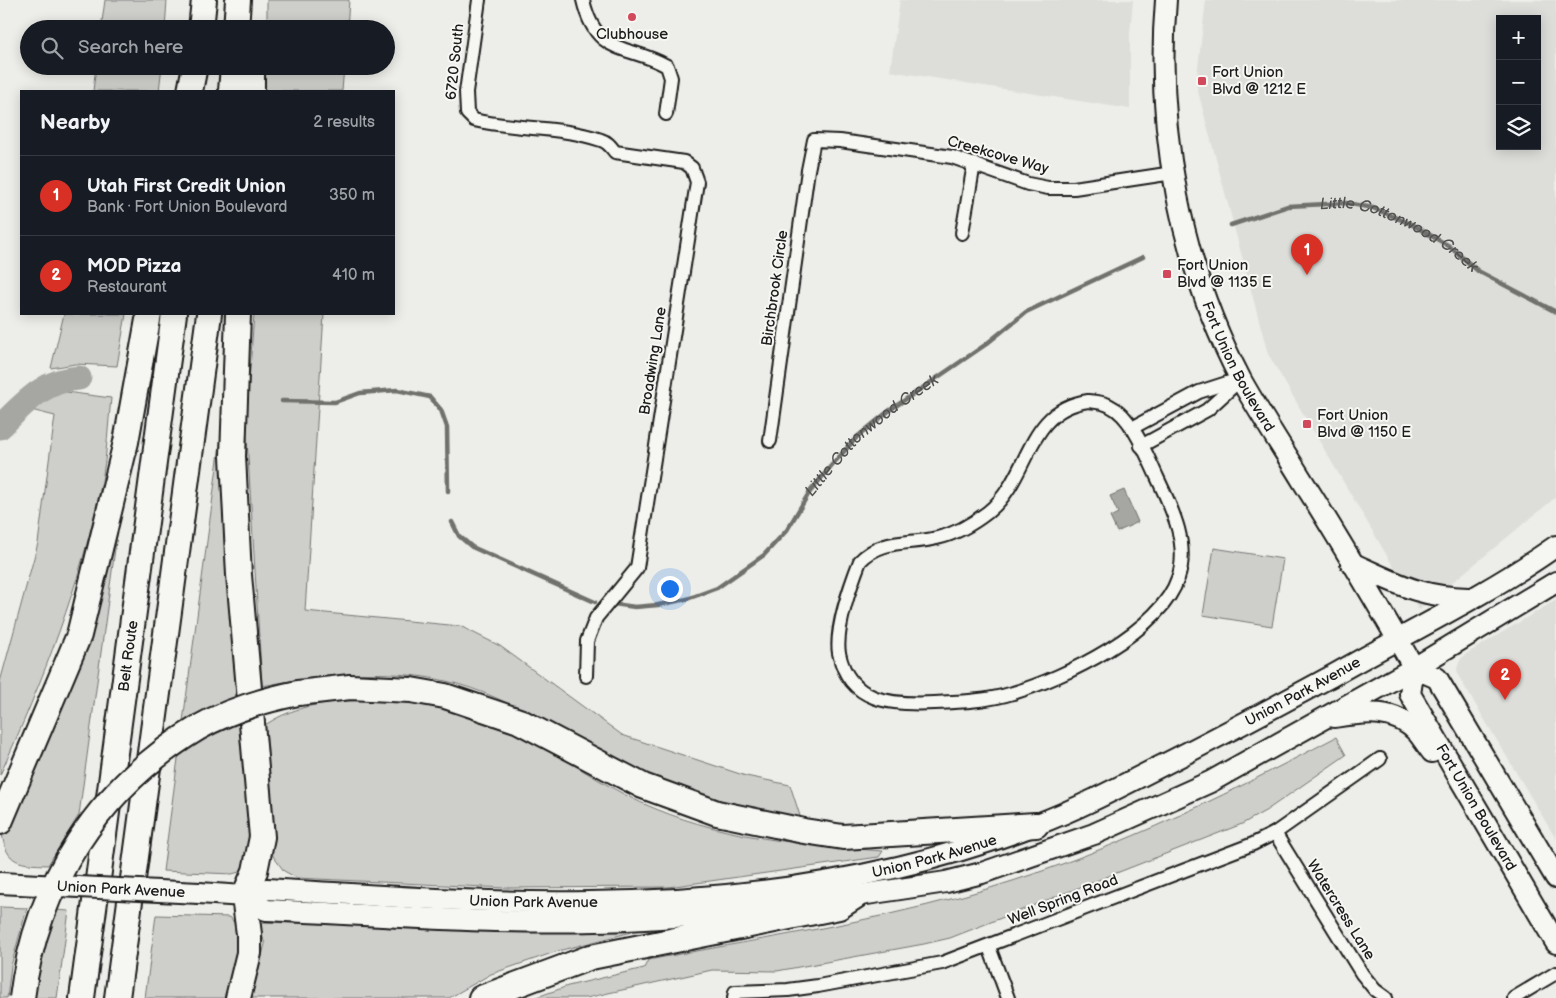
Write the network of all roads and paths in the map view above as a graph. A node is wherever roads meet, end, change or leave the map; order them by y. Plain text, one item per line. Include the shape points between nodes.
1 (204, 0) edge
2 (238, 0) edge
3 (251, 0) edge
4 (479, 0) edge
5 (583, 0) edge
6 (1166, 0) edge
7 (202, 20) edge
8 (237, 20) edge
9 (251, 20) edge
10 (194, 75) edge
11 (196, 75) edge
12 (232, 75) edge
13 (252, 75) edge
14 (190, 90) edge
15 (196, 90) edge
16 (231, 90) edge
17 (252, 90) edge
18 (666, 114) dead end
19 (568, 133) joint
20 (814, 140) joint
21 (974, 164) junction
22 (1173, 173) junction
23 (962, 233) dead end
24 (149, 315) edge
25 (174, 315) edge
26 (210, 315) edge
27 (238, 315) edge
28 (1241, 379) junction
29 (1132, 428) junction
30 (770, 441) dead end
31 (1141, 446) junction
32 (1556, 546) edge
33 (1351, 563) junction
34 (1556, 582) edge
35 (1470, 598) junction
36 (1397, 639) junction
37 (1414, 668) junction
38 (586, 676) dead end
39 (1322, 718) junction
40 (1380, 759) dead end
41 (1458, 777) junction
42 (0, 822) edge
43 (1036, 825) junction
44 (1275, 833) junction
45 (1556, 878) edge
46 (0, 883) edge
47 (244, 896) junction
48 (856, 896) junction
49 (1556, 943) edge
50 (989, 947) junction
51 (1556, 973) edge
52 (22, 998) edge
53 (82, 998) edge
54 (117, 998) edge
55 (238, 998) edge
56 (481, 998) edge
57 (734, 998) edge
58 (1008, 998) edge
59 (1386, 998) edge
60 (1514, 998) edge

1 - 7 highway
2 - 8 highway
3 - 9 highway
4 - 19 street, 6720 South via 466,92 467,113 474,120
5 - 18 street via 586,14 599,35 618,49 667,66 671,78
6 - 22 main road, Fort Union Boulevard via 1164,100
10 - 14 highway
11 - 15 highway
12 - 16 highway
13 - 17 highway
19 - 38 street, Broadwing Lane via 601,140 615,152 684,162 692,168 697,182 637,568 596,618 587,641
20 - 21 street, Creekcove Way via 952,157
20 - 30 street, Birchbrook Circle
21 - 22 street, Creekcove Way via 1048,188 1074,188
21 - 23 street
22 - 28 main road, Fort Union Boulevard via 1183,222 1206,300
24 - 42 highway via 126,442 79,635
25 - 53 highway, Belt Route
26 - 54 highway
27 - 47 highway via 233,456 239,575 262,837 255,871
28 - 29 street via 1199,392
28 - 31 street via 1207,410
28 - 33 main road, Fort Union Boulevard
29 - 31 street
29 - 31 street via 1111,406 1088,401 1072,403 1046,420 1004,495 989,511 963,528 939,538 892,543 868,553 856,572 840,633 839,651 848,677 871,697 890,702 962,702 1011,694 1040,684 1099,656 1132,634 1174,590 1181,558 1176,518
32 - 35 main road, Union Park Avenue
33 - 35 main road via 1412,591 1440,598
33 - 36 main road, Fort Union Boulevard
34 - 37 main road, Union Park Avenue
35 - 36 main road, Union Park Avenue
36 - 37 main road, Fort Union Boulevard
36 - 43 main road, Union Park Avenue via 1250,722
37 - 39 main road, Union Park Avenue
37 - 41 main road, Fort Union Boulevard via 1410,694
37 - 45 main road via 1437,678
39 - 41 main road via 1375,713 1395,716 1410,726 1430,751
39 - 48 main road, Union Park Avenue via 1210,782 1094,834 982,873
40 - 44 street, Well Spring Road
41 - 49 main road, Fort Union Boulevard
43 - 47 main road, Union Park Avenue via 964,849 886,868 716,895 588,902 266,889
43 - 52 highway, bridge via 843,837 804,831 717,813 643,786 519,721 445,696 411,690 350,687 298,692 260,701 200,727 174,744 115,796 70,852 48,896 33,937
44 - 50 street, Well Spring Road
44 - 59 street, Watercress Lane via 1362,974
46 - 47 main road, Union Park Avenue, bridge
47 - 48 main road, Union Park Avenue via 266,910 556,922 686,917
47 - 55 highway via 250,934 249,953
48 - 56 highway via 839,907 591,958
50 - 57 street, Well Spring Road via 928,967 788,990 735,992
50 - 58 street
51 - 60 street

